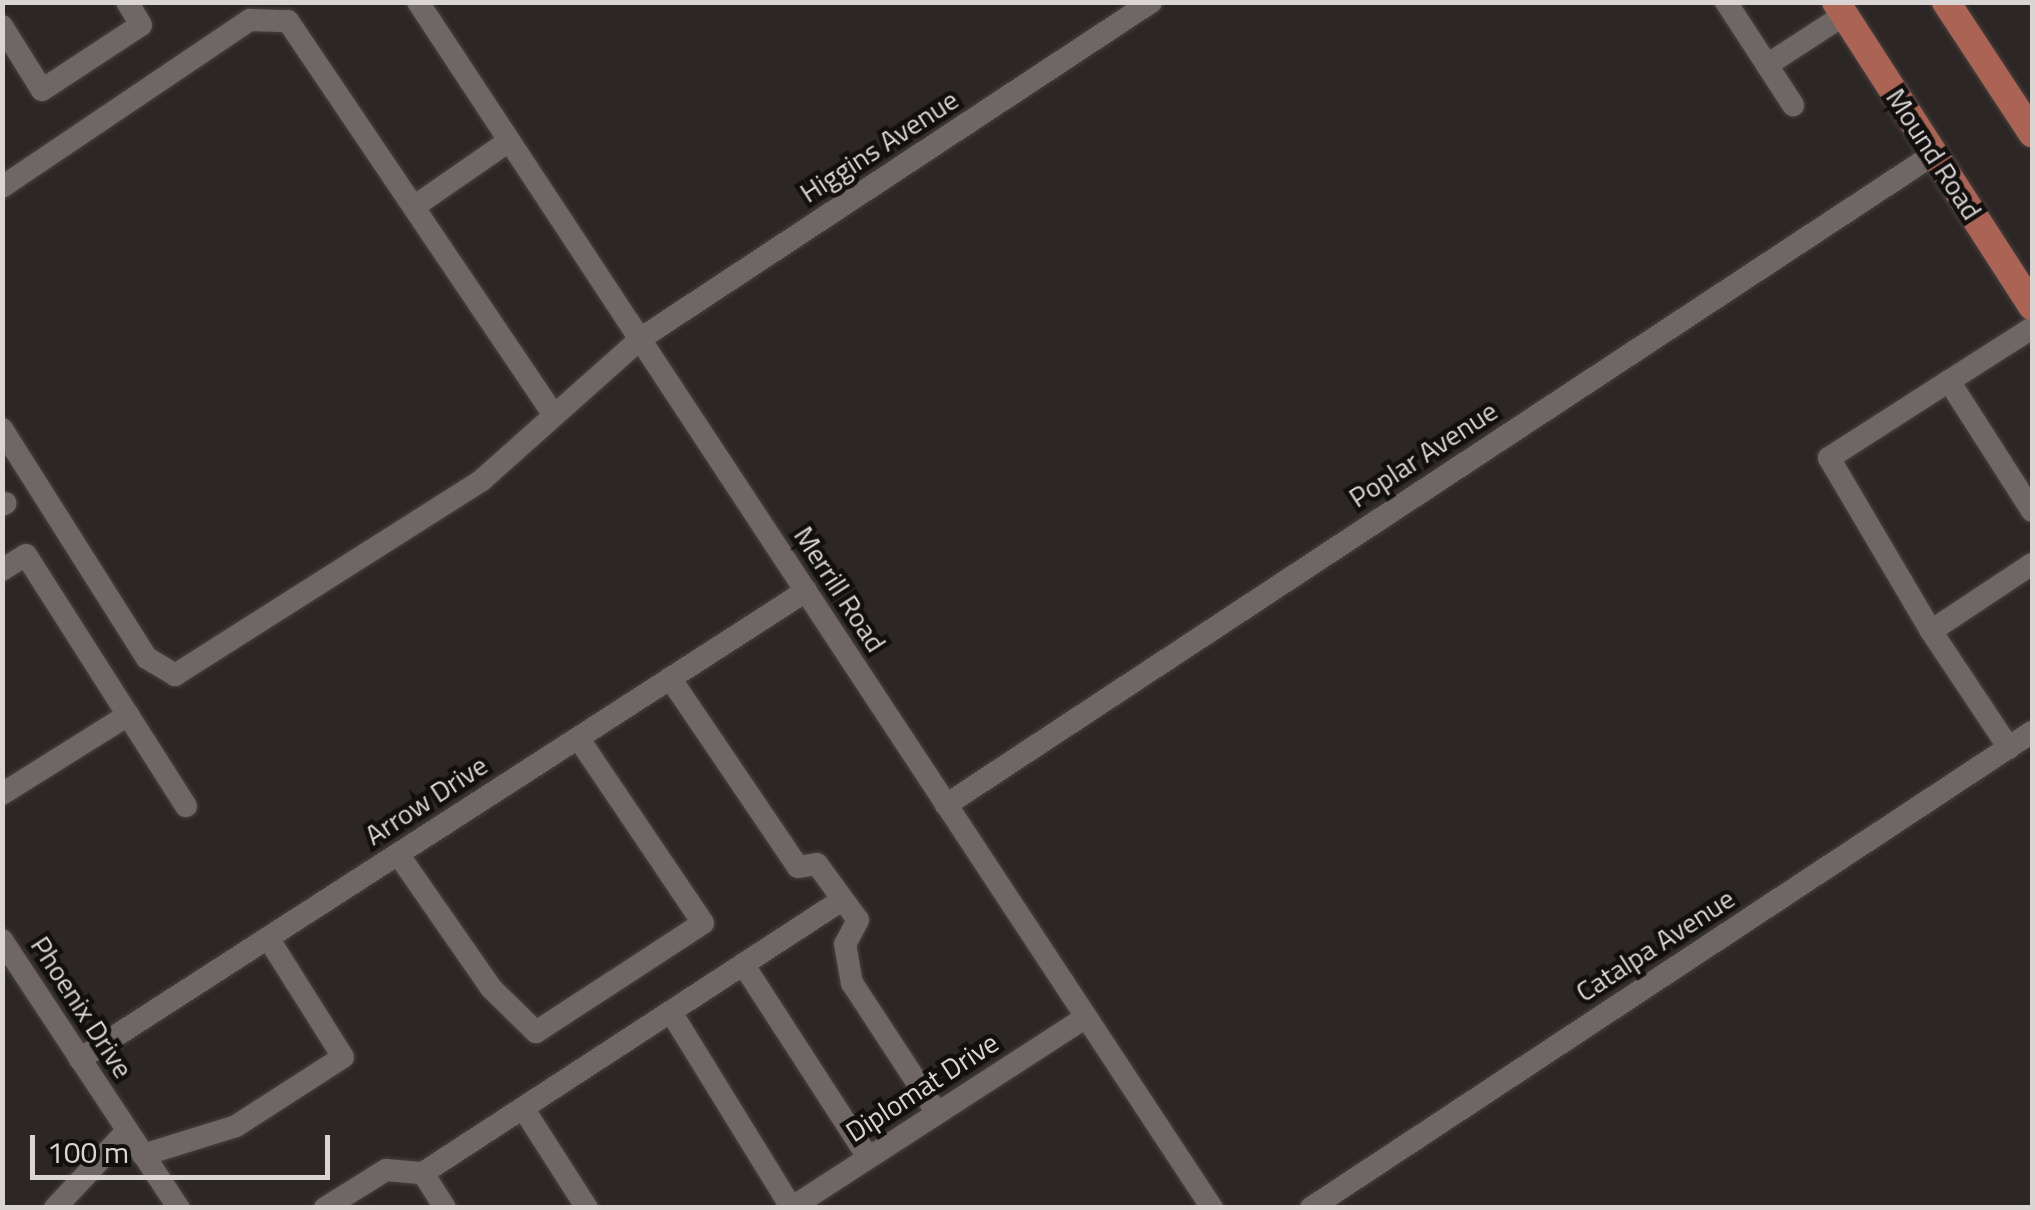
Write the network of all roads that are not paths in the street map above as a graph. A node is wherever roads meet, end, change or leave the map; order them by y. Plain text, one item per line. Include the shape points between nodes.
1 (127, 2) edge
2 (418, 2) edge
3 (1151, 2) edge
4 (1726, 2) edge
5 (1954, 5) edge
6 (1840, 9) edge
7 (2, 26) edge
8 (1767, 65) junction
9 (1793, 105) dead end
10 (2032, 133) edge
11 (510, 141) junction
12 (1934, 154) junction
13 (2, 187) edge
14 (415, 206) junction
15 (2032, 306) edge
16 (2032, 328) edge
17 (640, 339) junction
18 (1948, 381) junction
19 (553, 414) junction
20 (2, 429) edge
21 (2032, 510) edge
22 (2032, 564) edge
23 (2, 570) edge
24 (806, 591) junction
25 (1931, 630) junction
26 (670, 678) junction
27 (128, 715) junction
28 (2032, 732) edge
29 (578, 738) junction
30 (2009, 748) junction
31 (2, 794) edge
32 (946, 804) junction
33 (186, 806) dead end
34 (398, 854) junction
35 (842, 900) junction
36 (268, 938) junction
37 (2, 940) edge
38 (743, 964) junction
39 (670, 1012) junction
40 (1086, 1017) junction
41 (80, 1059) junction
42 (523, 1108) junction
43 (937, 1113) junction
44 (128, 1130) junction
45 (143, 1155) junction
46 (868, 1157) junction
47 (423, 1174) junction
48 (176, 1207) edge
49 (791, 1207) edge
50 (55, 1208) edge
51 (326, 1208) edge
52 (445, 1208) edge
53 (588, 1208) edge
54 (1212, 1208) edge
55 (1311, 1208) edge

1 - 7 street via 141,25 42,90
2 - 11 street, Merrill Road
3 - 17 street, Higgins Avenue
4 - 8 street
5 - 10 main road
6 - 8 street
6 - 12 main road, Mound Road
8 - 9 street
11 - 14 street
11 - 17 street, Merrill Road
12 - 15 main road, Mound Road
12 - 32 street, Poplar Avenue
13 - 14 street via 264,15 298,28
14 - 19 street
16 - 18 street
17 - 19 street, Higgins Avenue
17 - 24 street, Merrill Road
18 - 21 street
18 - 25 street via 1829,458
19 - 20 street, Higgins Avenue via 482,480 174,675 147,658
22 - 25 street
23 - 27 street via 26,554
24 - 26 street, Arrow Drive
24 - 32 street, Merrill Road
25 - 30 street
26 - 29 street, Arrow Drive
26 - 35 street via 798,867 817,864
27 - 31 street
27 - 33 street
28 - 30 street, Catalpa Avenue
29 - 34 street, Arrow Drive
29 - 34 street via 703,922 536,1032 491,988
30 - 55 street, Catalpa Avenue
32 - 40 street, Merrill Road
34 - 36 street, Arrow Drive
35 - 38 street
35 - 43 street via 858,920 845,944 852,982
36 - 41 street, Arrow Drive
36 - 45 street via 343,1057 236,1126
37 - 41 street, Phoenix Drive
38 - 39 street
38 - 46 street
39 - 42 street
39 - 49 street
40 - 43 street, Diplomat Drive
40 - 54 street, Merrill Road
41 - 44 street, Phoenix Drive
42 - 47 street
42 - 53 street
43 - 46 street, Diplomat Drive
44 - 45 street, Phoenix Drive
44 - 50 street
45 - 48 street, Phoenix Drive
46 - 49 street, Diplomat Drive
47 - 51 street via 386,1170
47 - 52 street

